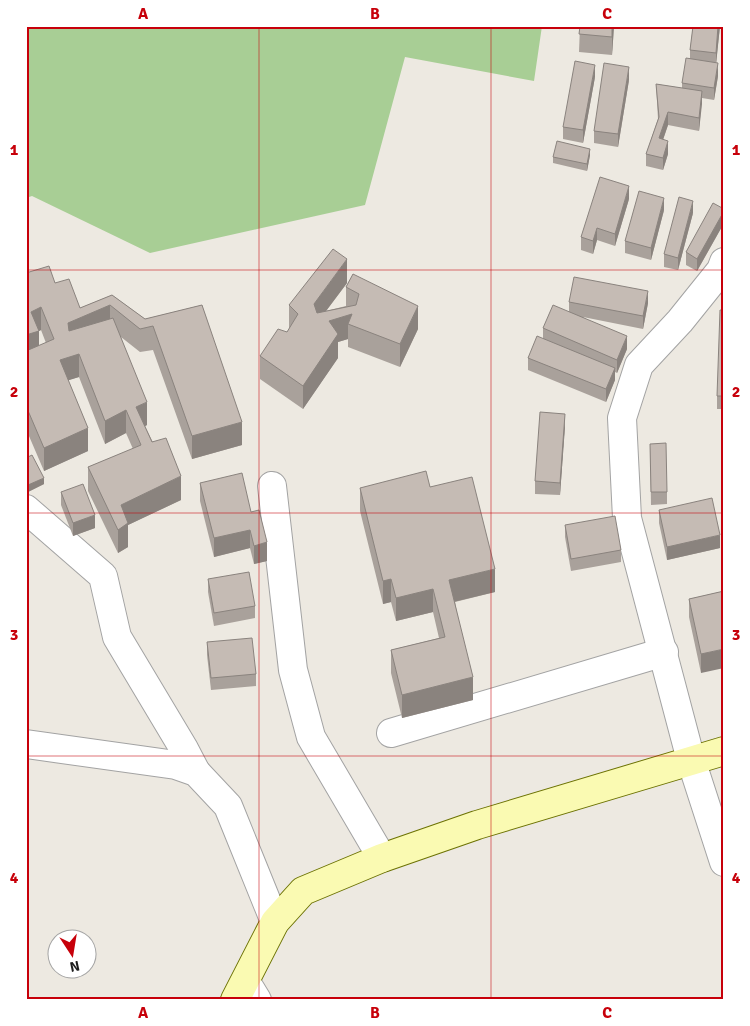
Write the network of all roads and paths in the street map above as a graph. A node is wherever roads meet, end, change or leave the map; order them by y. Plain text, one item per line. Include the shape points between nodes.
1 (724, 262) edge
2 (272, 486) dead end
3 (26, 509) edge
4 (664, 652) junction
5 (391, 733) dead end
6 (26, 744) edge
7 (724, 751) edge
8 (691, 760) junction
9 (196, 772) junction
10 (382, 858) junction
11 (724, 862) edge
12 (275, 922) junction
13 (246, 994) edge

1 - 4 street via 680,321 639,365 622,418 627,518
2 - 10 street via 293,670 311,737
3 - 9 street via 103,576 117,637
4 - 5 street
4 - 8 street
6 - 9 street via 176,765
7 - 8 street
8 - 10 street via 477,825
8 - 11 street
9 - 12 street via 228,806
10 - 12 street via 303,891
12 - 13 street

